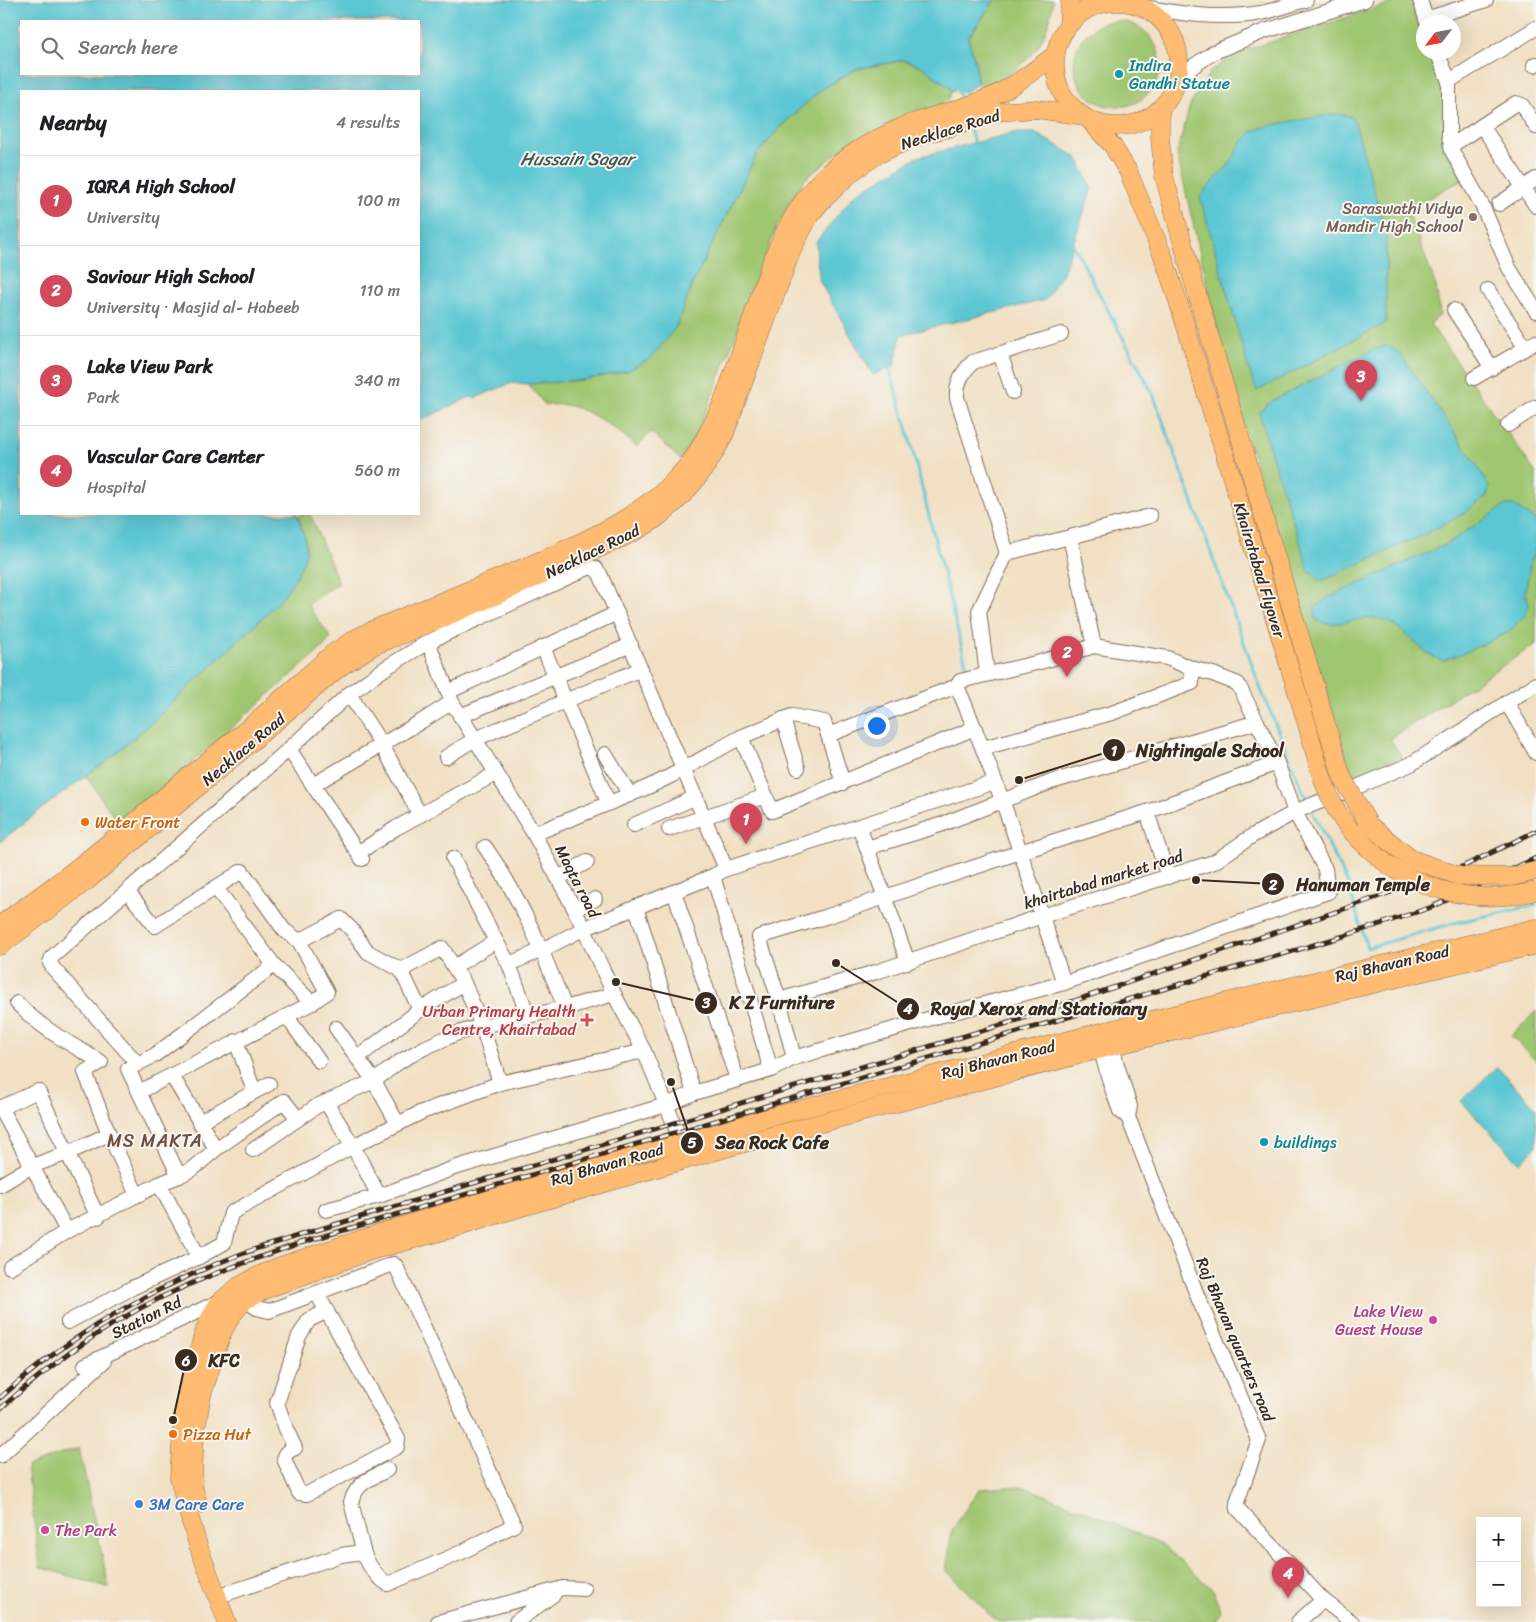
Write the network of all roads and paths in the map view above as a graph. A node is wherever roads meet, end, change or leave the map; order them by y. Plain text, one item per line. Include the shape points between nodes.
1 (1070, 0) edge
2 (1306, 0) edge
3 (1365, 0) edge
4 (1420, 0) edge
5 (1486, 0) edge
6 (1134, 3) edge
7 (1261, 13) junction
8 (1424, 15) edge
9 (1443, 15) edge
10 (1068, 26) junction
11 (1536, 28) edge
12 (1265, 31) junction
13 (1055, 55) junction
14 (1440, 60) edge
15 (1449, 81) junction
16 (1176, 86) junction
17 (993, 105) junction
18 (1160, 110) junction
19 (1085, 118) junction
20 (1482, 126) junction
21 (1536, 127) edge
22 (1451, 146) junction
23 (1536, 179) edge
24 (1523, 188) junction
25 (1498, 204) dead end
26 (1536, 206) edge
27 (1488, 290) dead end
28 (1454, 310) dead end
29 (1536, 311) edge
30 (1061, 334) dead end
31 (1531, 344) edge
32 (1000, 353) junction
33 (1492, 368) junction
34 (1474, 378) dead end
35 (1013, 392) dead end
36 (1536, 407) edge
37 (1508, 425) dead end
38 (1150, 516) dead end
39 (1070, 537) junction
40 (1007, 553) junction
41 (617, 613) junction
42 (376, 637) junction
43 (428, 642) junction
44 (631, 645) junction
45 (1094, 646) junction
46 (543, 647) junction
47 (1190, 668) junction
48 (641, 669) junction
49 (987, 674) junction
50 (555, 677) junction
51 (1536, 684) edge
52 (957, 686) junction
53 (349, 694) junction
54 (450, 697) junction
55 (566, 701) junction
56 (1507, 703) junction
57 (460, 716) junction
58 (783, 719) junction
59 (1258, 722) junction
60 (975, 728) junction
61 (828, 735) junction
62 (741, 737) junction
63 (474, 739) junction
64 (382, 745) junction
65 (983, 748) junction
66 (289, 750) junction
67 (1536, 752) edge
68 (606, 754) dead end
69 (446, 757) dead end
70 (1276, 763) junction
71 (798, 768) dead end
72 (684, 769) junction
73 (495, 774) junction
74 (995, 782) junction
75 (843, 783) junction
76 (313, 785) junction
77 (630, 795) junction
78 (766, 796) junction
79 (696, 798) junction
80 (1001, 801) junction
81 (608, 802) junction
82 (1297, 811) junction
83 (1147, 812) junction
84 (420, 815) junction
85 (704, 817) junction
86 (634, 825) dead end
87 (859, 826) junction
88 (669, 828) dead end
89 (534, 834) junction
90 (485, 847) dead end
91 (867, 848) junction
92 (1020, 852) junction
93 (452, 858) dead end
94 (587, 862) dead end
95 (726, 869) junction
96 (1536, 871) edge
97 (713, 876) junction
98 (558, 878) junction
99 (1168, 878) junction
100 (216, 888) junction
101 (1536, 891) edge
102 (128, 892) junction
103 (674, 892) junction
104 (884, 897) junction
105 (595, 899) dead end
106 (636, 907) junction
107 (575, 910) junction
108 (1042, 916) junction
109 (0, 925) edge
110 (1536, 928) edge
111 (584, 929) junction
112 (299, 941) junction
113 (496, 941) junction
114 (1536, 945) edge
115 (0, 946) edge
116 (542, 950) junction
117 (908, 962) junction
118 (509, 964) junction
119 (274, 965) junction
120 (454, 967) junction
121 (401, 970) junction
122 (464, 983) junction
123 (1064, 983) junction
124 (614, 994) junction
125 (778, 1000) junction
126 (17, 1003) dead end
127 (312, 1003) junction
128 (565, 1008) junction
129 (420, 1010) junction
130 (528, 1016) junction
131 (286, 1017) junction
132 (482, 1026) junction
133 (336, 1028) dead end
134 (1105, 1040) junction
135 (236, 1041) junction
136 (644, 1051) junction
137 (357, 1058) junction
138 (794, 1058) junction
139 (319, 1061) dead end
140 (138, 1064) junction
141 (772, 1070) junction
142 (172, 1076) junction
143 (737, 1079) junction
144 (374, 1081) junction
145 (500, 1083) junction
146 (269, 1084) dead end
147 (254, 1091) junction
148 (138, 1092) junction
149 (694, 1093) junction
150 (326, 1102) junction
151 (666, 1105) junction
152 (0, 1108) edge
153 (298, 1119) junction
154 (200, 1122) junction
155 (398, 1124) junction
156 (109, 1134) junction
157 (682, 1143) junction
158 (353, 1146) junction
159 (216, 1149) junction
160 (253, 1150) dead end
161 (68, 1153) junction
162 (32, 1166) junction
163 (180, 1176) junction
164 (160, 1184) junction
165 (0, 1185) edge
166 (137, 1194) junction
167 (379, 1196) junction
168 (326, 1210) dead end
169 (98, 1217) junction
170 (67, 1231) junction
171 (199, 1257) junction
172 (10, 1267) dead end
173 (317, 1293) junction
174 (222, 1300) junction
175 (245, 1300) junction
176 (327, 1311) junction
177 (68, 1322) dead end
178 (116, 1351) junction
179 (85, 1365) dead end
180 (0, 1456) edge
181 (387, 1470) dead end
182 (364, 1554) junction
183 (563, 1588) junction
184 (584, 1589) dead end
185 (228, 1593) junction
186 (1323, 1600) junction
187 (227, 1622) edge
188 (239, 1622) edge
189 (438, 1622) edge
190 (516, 1622) edge
191 (1298, 1622) edge
192 (1352, 1622) edge

1 - 10 main road
2 - 7 street
3 - 12 street
4 - 8 street
5 - 9 street
6 - 7 street via 1182,14 1228,16
6 - 10 main road via 1112,2 1092,6
6 - 16 main road via 1160,19 1174,39 1179,62
7 - 12 street
10 - 13 main road
11 - 15 street
12 - 16 street via 1214,52 1192,68
13 - 17 main road, Necklace Road
13 - 19 main road via 1056,78 1064,98
14 - 15 street
15 - 22 street
16 - 18 main road
17 - 19 main road, Necklace Road
17 - 42 main road, Necklace Road via 941,122 903,127 856,150 816,185 784,233 722,404 698,450 653,499 612,528 516,579
18 - 19 main road via 1139,123 1115,127
18 - 96 main road, Khairatabad Flyover, bridge via 1164,176 1342,777 1369,825 1411,859 1459,876 1511,877
19 - 101 main road, Khairatabad Flyover, bridge via 1112,145 1128,171 1163,256 1322,779 1338,812 1358,838 1384,862 1441,891 1470,897
20 - 21 street via 1519,103
20 - 22 street
20 - 24 street
22 - 29 street via 1482,205 1509,268
23 - 24 street
24 - 25 street
24 - 26 street
27 - 31 street
28 - 33 street
30 - 32 street
31 - 33 street
32 - 35 street
32 - 40 street via 973,362 966,368 956,386 956,398
33 - 34 street
36 - 37 street
38 - 39 street
39 - 40 street
39 - 45 street
40 - 49 street via 979,611
41 - 43 street via 600,574 594,568 588,568
41 - 44 street
41 - 46 street
42 - 109 main road, Necklace Road via 354,639 332,654 130,826
42 - 115 main road, Necklace Road via 87,881
43 - 53 street
43 - 54 street, Maqta road
44 - 48 street
44 - 50 street
45 - 47 street via 1167,658
45 - 49 street
46 - 50 street
46 - 54 street
47 - 59 street via 1238,684
47 - 65 street via 1192,684 1112,713
48 - 55 street
48 - 72 street
49 - 52 street via 960,681
50 - 55 street
50 - 57 street
51 - 56 street, khairtabad market road
52 - 60 street
52 - 61 street
53 - 64 street
53 - 66 street
54 - 57 street, Maqta road
54 - 64 street
55 - 63 street
55 - 81 street
56 - 67 street
56 - 82 street, khairtabad market road via 1411,764
57 - 63 street, Maqta road
58 - 61 street via 792,716 824,722
58 - 62 street
58 - 71 street
59 - 70 street
59 - 80 street via 1052,782
60 - 65 street
60 - 75 street
61 - 75 street
62 - 72 street
62 - 78 street
63 - 69 street
63 - 73 street, Maqta road
64 - 76 street
64 - 84 street
65 - 74 street
66 - 76 street
66 - 102 street
68 - 77 street
70 - 82 street
70 - 83 street
72 - 77 street
72 - 79 street
73 - 84 street
73 - 89 street, Maqta road
74 - 80 street
74 - 87 street
75 - 78 street via 772,811
76 - 84 street via 360,857 396,828
77 - 81 street
78 - 85 street
79 - 85 street
79 - 86 street
80 - 91 street via 940,826
80 - 92 street
81 - 89 street
82 - 99 street, khairtabad market road via 1214,862
82 - 123 street via 1325,869 1328,892
83 - 92 street
83 - 99 street
85 - 88 street
85 - 95 street
87 - 91 street
87 - 95 street
89 - 98 street, Maqta road
90 - 116 street
91 - 104 street
92 - 104 street
92 - 108 street
93 - 113 street
94 - 98 street
95 - 97 street
97 - 103 street
97 - 141 street
98 - 107 street, Maqta road
99 - 108 street, khairtabad market road
100 - 102 street via 154,926
100 - 112 street via 242,871 284,930
100 - 119 street
102 - 140 street via 52,957 50,963
103 - 106 street
103 - 143 street
104 - 117 street
104 - 125 street via 759,937
105 - 107 street
106 - 111 street
106 - 149 street
107 - 111 street, Maqta road
108 - 117 street, khairtabad market road
108 - 123 street
110 - 134 main road, Raj Bhavan Road
111 - 116 street
111 - 124 street, Maqta road
112 - 121 street via 341,919 368,952
112 - 127 street via 327,992
113 - 118 street
113 - 120 street
114 - 134 main road, Raj Bhavan Road
116 - 118 street
116 - 128 street
117 - 125 street, khairtabad market road
118 - 130 street
119 - 127 street
119 - 140 street via 155,1055
120 - 121 street via 442,948
120 - 122 street
121 - 129 street
122 - 129 street
122 - 132 street
123 - 138 street
124 - 128 street
124 - 136 street, Maqta road
125 - 138 street
126 - 156 street via 29,1016 101,1062 85,1072
127 - 131 street
128 - 130 street
129 - 137 street
130 - 132 street
131 - 135 street
131 - 139 street
132 - 144 street via 424,1048
132 - 145 street
133 - 137 street
134 - 157 main road, Raj Bhavan Road via 763,1119
134 - 175 main road, Raj Bhavan Road via 370,1251 291,1279
134 - 186 street, Raj Bhavan quarters road via 1130,1106 1128,1118 1199,1300 1259,1440 1238,1509
135 - 142 street
135 - 147 street
136 - 145 street
136 - 151 street, Maqta road
137 - 144 street
138 - 141 street
140 - 148 street via 128,1069
141 - 143 street
142 - 148 street
142 - 154 street
143 - 149 street
144 - 150 street
144 - 155 street
145 - 155 street
146 - 147 street
147 - 154 street
148 - 163 street
149 - 151 street
150 - 153 street
150 - 158 street
151 - 157 street, Maqta road
151 - 167 street via 454,1168
152 - 161 street via 38,1091
152 - 162 street
153 - 159 street via 284,1101
153 - 160 street
154 - 159 street
155 - 158 street
156 - 161 street
156 - 166 street
157 - 174 main road, Raj Bhavan Road via 619,1159 280,1266 239,1286
158 - 167 street
158 - 171 street via 231,1213 224,1243
159 - 163 street
161 - 162 street
161 - 169 street
162 - 165 street
162 - 170 street
163 - 164 street
164 - 166 street
164 - 171 street
166 - 169 street
167 - 168 street
169 - 170 street
170 - 172 street
171 - 177 street
173 - 175 street via 270,1312
173 - 176 street
173 - 182 street via 393,1264 396,1266 514,1525 388,1584 368,1564
174 - 175 street
174 - 178 street, Station Rd
174 - 187 main road, Raj Bhavan Road via 208,1322 189,1388 183,1417 180,1477 187,1508
175 - 185 main road, Raj Bhavan Road via 222,1333 202,1395 192,1472 208,1540
176 - 176 street via 309,1320 299,1336 277,1402 295,1448 284,1458 299,1493 307,1494 397,1447 398,1439
178 - 179 street, Station Rd
178 - 180 street
181 - 182 street via 361,1483 351,1502
182 - 185 street via 341,1555
183 - 184 street
183 - 189 street
183 - 190 street
185 - 188 main road, Raj Bhavan Road
186 - 191 street
186 - 192 street, Raj Bhavan quarters road

